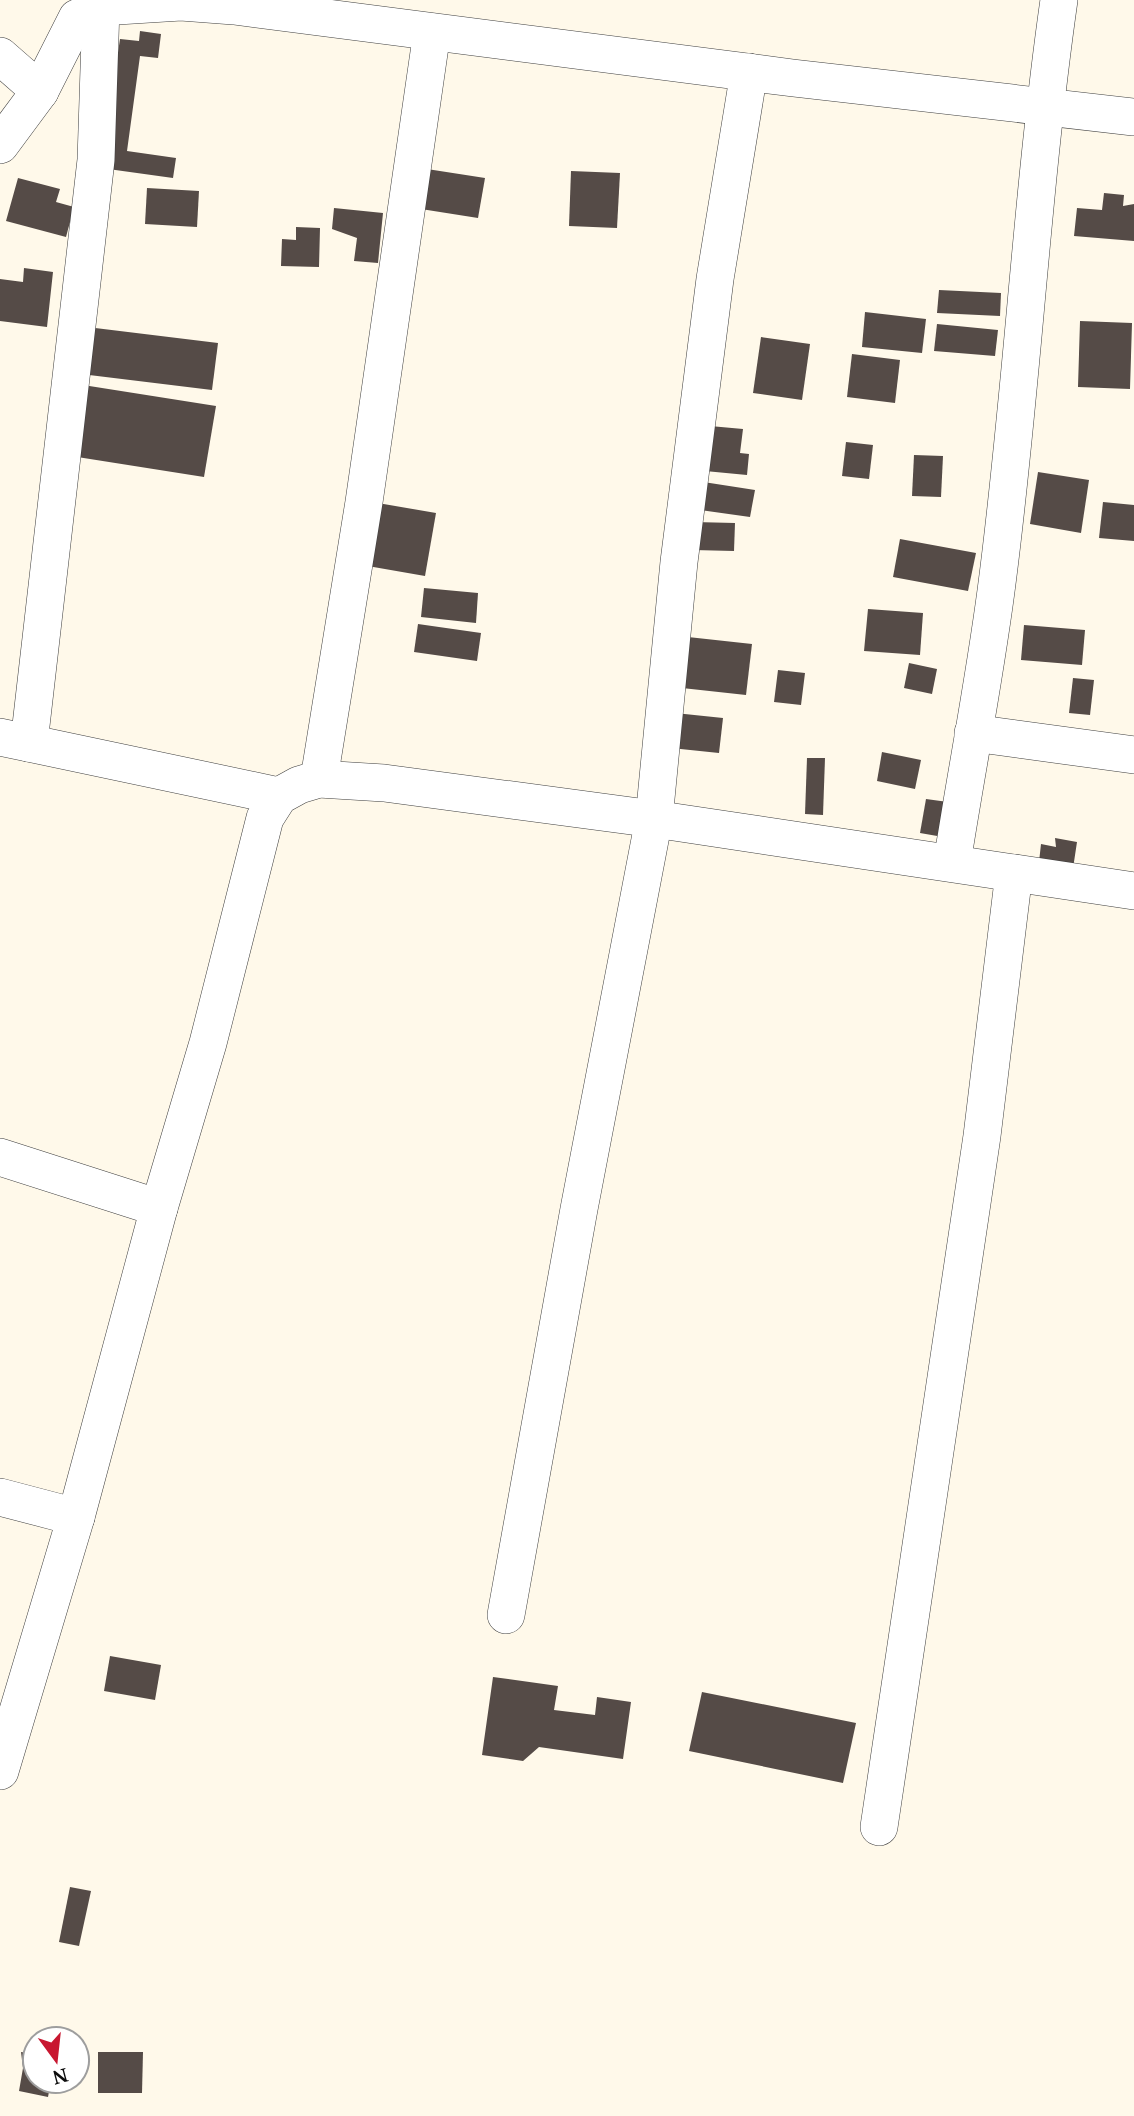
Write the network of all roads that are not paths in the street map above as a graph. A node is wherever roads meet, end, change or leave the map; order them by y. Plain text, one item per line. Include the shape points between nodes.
1 (1059, 0) edge
2 (101, 7) junction
3 (432, 32) junction
4 (0, 56) edge
5 (749, 72) junction
6 (40, 91) junction
7 (1044, 106) junction
8 (1134, 117) edge
9 (0, 145) edge
10 (973, 733) junction
11 (15, 740) edge
12 (1134, 755) edge
13 (319, 779) junction
14 (279, 796) junction
15 (654, 819) junction
16 (951, 863) junction
17 (1014, 873) junction
18 (1134, 891) edge
19 (0, 1157) edge
20 (159, 1208) junction
21 (0, 1497) edge
22 (76, 1517) junction
23 (506, 1615) dead end
24 (0, 1771) edge
25 (879, 1827) dead end

1 - 7 street
2 - 3 street via 181,2 221,5
2 - 6 street via 77,18
2 - 11 street via 96,160
3 - 5 street
3 - 13 street
4 - 6 street
5 - 7 street
5 - 15 street via 715,279 679,562
6 - 9 street
7 - 8 street
7 - 10 street via 998,578
10 - 12 street
10 - 16 street
11 - 14 street
13 - 14 street
13 - 15 street via 384,783
14 - 20 street via 265,817 208,1043
15 - 16 street
15 - 23 street
16 - 17 street
17 - 18 street
17 - 25 street via 980,1149
19 - 20 street
20 - 22 street
21 - 22 street
22 - 24 street

